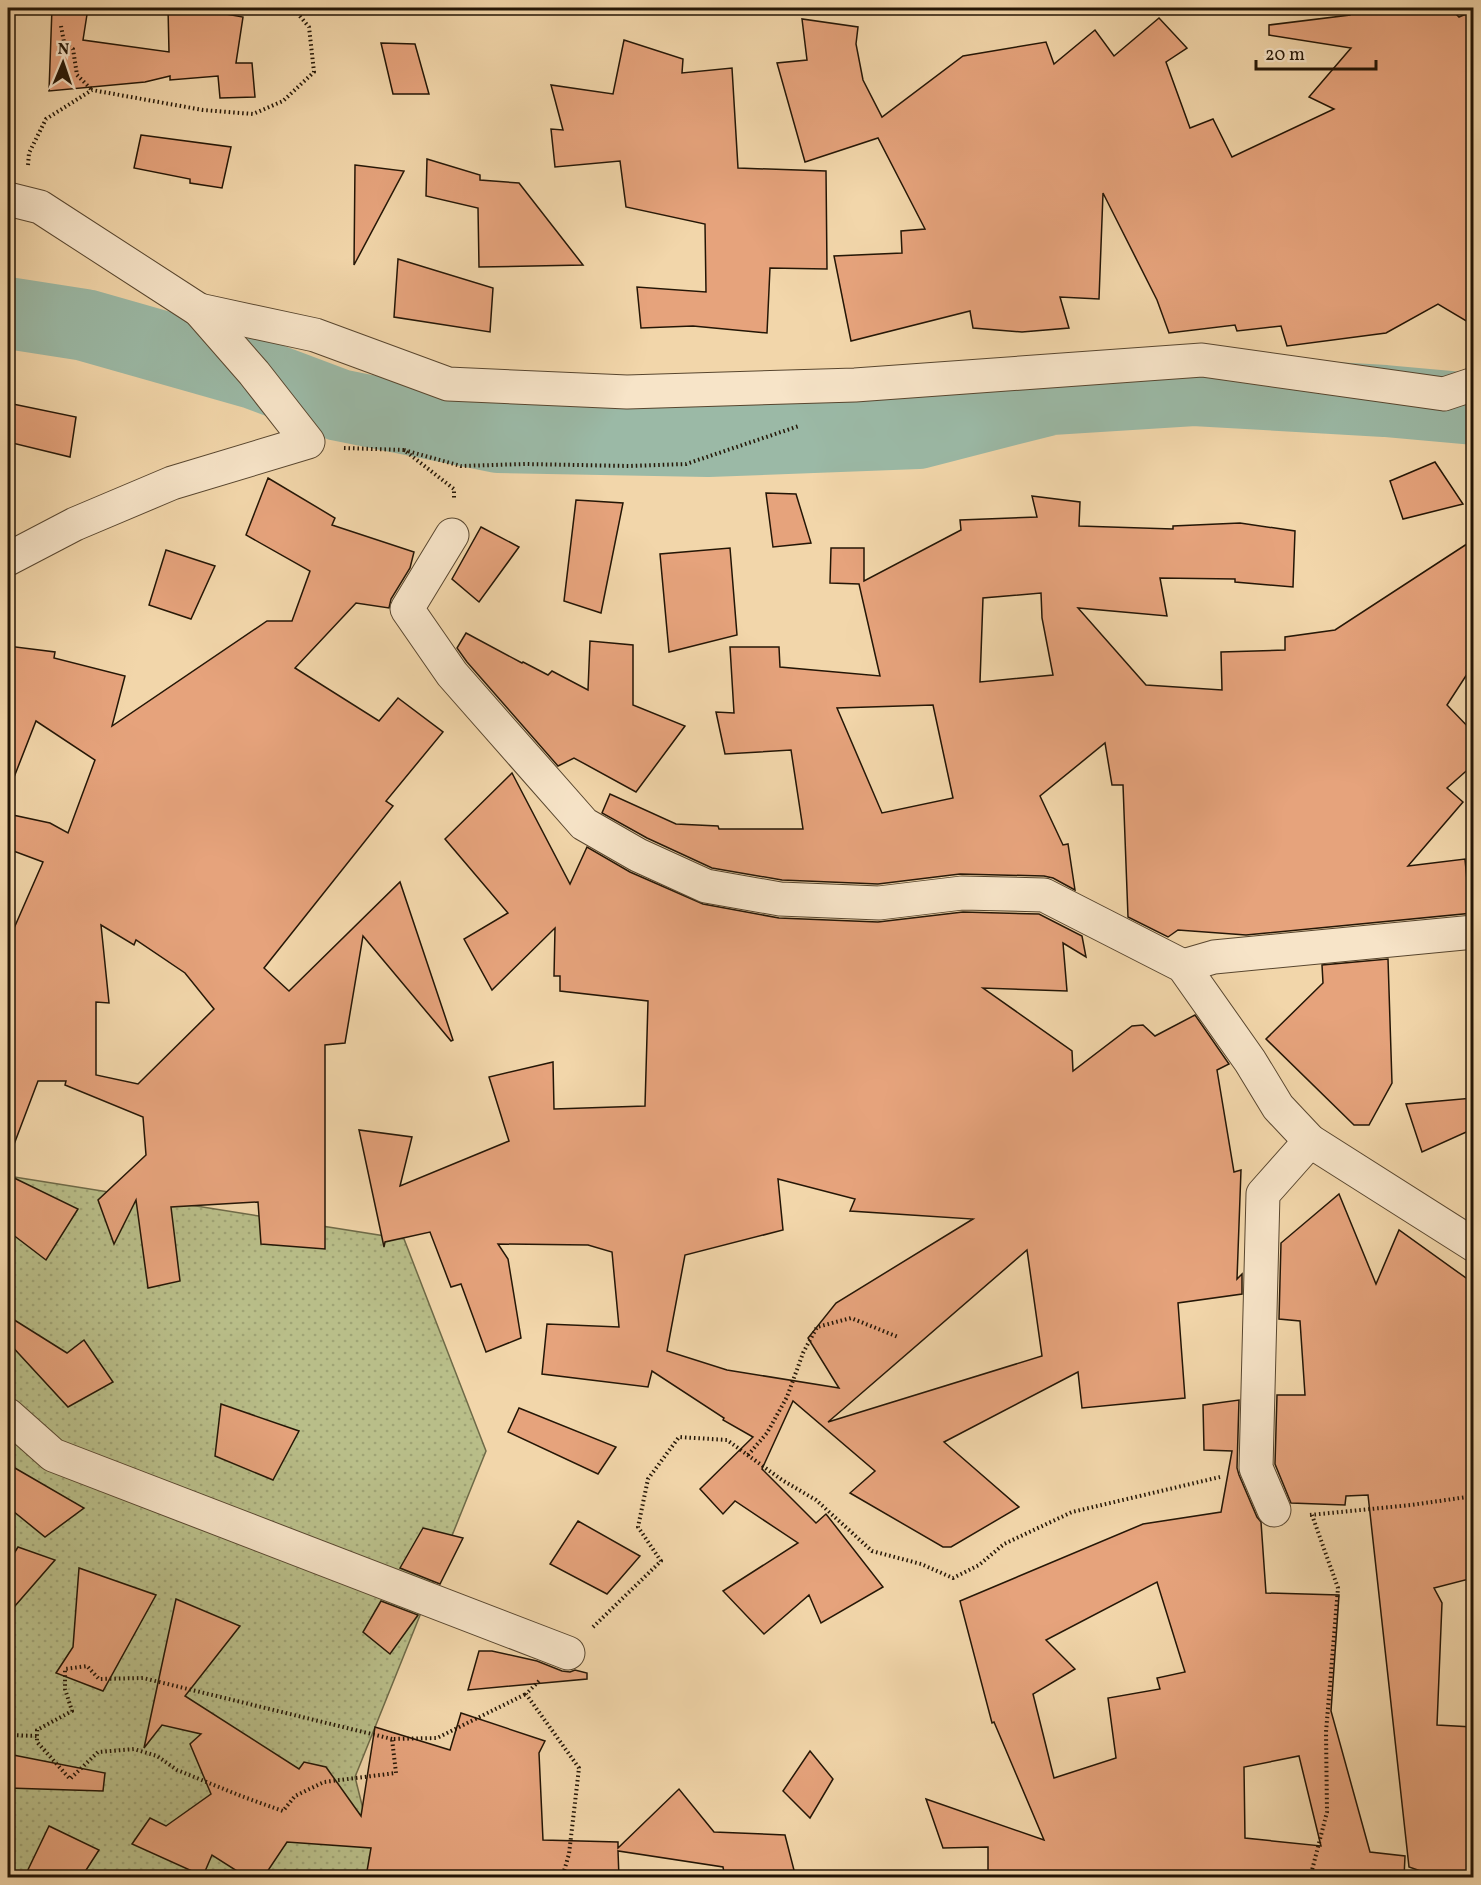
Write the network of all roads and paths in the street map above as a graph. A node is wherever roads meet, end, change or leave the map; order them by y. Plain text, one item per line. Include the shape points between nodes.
1 (293, 8) edge
2 (61, 26) dead end
3 (92, 90) junction
4 (8, 199) edge
5 (40, 207) junction
6 (199, 310) junction
7 (1473, 384) edge
8 (806, 424) dead end
9 (308, 442) junction
10 (404, 450) junction
11 (452, 535) joint
12 (8, 559) edge
13 (1473, 932) edge
14 (1183, 966) junction
15 (1310, 1141) junction
16 (1473, 1245) edge
17 (897, 1337) dead end
18 (8, 1415) edge
19 (748, 1455) junction
20 (1256, 1468) junction
21 (1473, 1496) edge
22 (1274, 1510) joint
23 (1312, 1515) junction
24 (568, 1653) junction
25 (526, 1694) junction
26 (8, 1735) edge
27 (37, 1736) junction
28 (392, 1739) junction
29 (562, 1878) edge
30 (1310, 1878) edge

1 - 3 path via 309,27 314,72 283,101 253,114 203,110
2 - 3 path via 64,42 73,49 77,75
3 - 5 path via 46,119 29,153 26,182
4 - 5 street
5 - 6 street
6 - 7 street via 315,335 448,384 672,391 855,385 1202,360 1444,394
6 - 9 street
8 - 10 path via 686,464 461,466
9 - 10 path via 329,448
9 - 12 street via 172,483 75,524
10 - 11 path via 454,489
11 - 14 street via 407,609 452,674 584,824 638,855 706,886 780,900 879,903 962,893 1044,896
13 - 14 street via 1214,957
14 - 15 street via 1278,1107
15 - 16 street
15 - 20 street via 1263,1194
17 - 19 path via 851,1318 817,1328 787,1397 767,1433
18 - 24 street via 53,1455
19 - 20 path via 816,1500 872,1551 921,1564 953,1578 979,1565 1004,1544 1072,1512
19 - 24 path via 727,1440 679,1437 648,1479 638,1527 660,1561
20 - 22 street
21 - 23 path
22 - 23 path
23 - 30 path via 1338,1588 1326,1732 1327,1812
24 - 25 path
25 - 28 path via 436,1738
25 - 29 path via 579,1768 569,1854
26 - 27 path
27 - 28 path via 37,1730 72,1711 65,1689 66,1669 87,1666 99,1679 143,1678
27 - 28 path via 37,1742 70,1779 98,1752 134,1749 283,1811 295,1796 324,1782 396,1773

